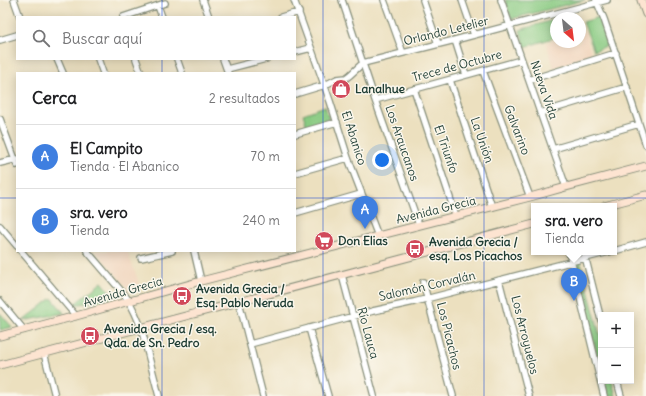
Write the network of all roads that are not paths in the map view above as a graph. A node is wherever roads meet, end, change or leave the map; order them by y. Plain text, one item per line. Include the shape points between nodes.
1 (14, 0) edge
2 (203, 0) edge
3 (294, 0) edge
4 (342, 0) edge
5 (384, 0) edge
6 (423, 0) edge
7 (462, 0) edge
8 (501, 0) edge
9 (607, 0) edge
10 (641, 0) edge
11 (596, 1) edge
12 (165, 3) dead end
13 (158, 6) junction
14 (299, 12) junction
15 (646, 14) edge
16 (20, 16) edge
17 (126, 16) edge
18 (162, 16) edge
19 (209, 16) edge
20 (285, 16) edge
21 (510, 26) junction
22 (474, 35) junction
23 (16, 36) edge
24 (0, 40) edge
25 (455, 40) junction
26 (438, 44) junction
27 (311, 48) junction
28 (296, 52) edge
29 (403, 53) junction
30 (616, 53) junction
31 (57, 60) edge
32 (98, 60) edge
33 (136, 60) edge
34 (177, 60) edge
35 (224, 60) edge
36 (263, 60) edge
37 (521, 60) junction
38 (363, 63) junction
39 (228, 71) edge
40 (483, 71) junction
41 (63, 72) edge
42 (103, 72) edge
43 (141, 72) edge
44 (182, 72) edge
45 (466, 75) junction
46 (450, 80) junction
47 (529, 80) junction
48 (325, 85) junction
49 (627, 87) junction
50 (414, 89) junction
51 (296, 94) edge
52 (375, 100) junction
53 (540, 113) junction
54 (0, 119) edge
55 (337, 122) junction
56 (639, 124) junction
57 (296, 134) edge
58 (646, 144) edge
59 (553, 149) junction
60 (348, 158) junction
61 (16, 162) edge
62 (0, 164) edge
63 (646, 166) edge
64 (296, 173) edge
65 (566, 187) junction
66 (362, 194) junction
67 (646, 195) edge
68 (530, 197) junction
69 (615, 203) edge
70 (492, 207) junction
71 (296, 213) edge
72 (456, 216) junction
73 (531, 225) edge
74 (0, 226) edge
75 (419, 226) junction
76 (378, 236) junction
77 (646, 242) edge
78 (16, 245) edge
79 (617, 250) edge
80 (22, 252) edge
81 (88, 252) edge
82 (168, 252) edge
83 (194, 252) edge
84 (292, 254) edge
85 (570, 255) edge
86 (584, 255) edge
87 (141, 258) dead end
88 (571, 262) junction
89 (342, 275) junction
90 (499, 280) junction
91 (201, 282) junction
92 (423, 282) dead end
93 (428, 298) junction
94 (0, 301) edge
95 (129, 301) junction
96 (239, 302) junction
97 (599, 312) edge
98 (76, 316) junction
99 (353, 316) junction
100 (141, 328) junction
101 (309, 328) junction
102 (24, 330) junction
103 (0, 336) edge
104 (250, 344) junction
105 (44, 353) junction
106 (0, 365) edge
107 (618, 384) edge
108 (55, 396) edge
109 (159, 396) edge
110 (263, 396) edge
111 (328, 396) edge
112 (374, 396) edge
113 (453, 396) edge
114 (529, 396) edge
115 (604, 396) edge
116 (621, 396) edge

1 - 16 street
2 - 19 street
3 - 14 street, El Abanico
4 - 38 street, Los Araucanos
5 - 29 street
6 - 26 street
7 - 22 street
8 - 21 street, Nueva Vida
9 - 11 street, Orlando Letelier
10 - 15 main road
11 - 21 street, Orlando Letelier
11 - 30 street
12 - 13 street
13 - 17 street
13 - 18 street
14 - 20 street
14 - 27 street, El Abanico
21 - 22 street, Orlando Letelier
21 - 37 street, Nueva Vida
22 - 25 street, Orlando Letelier
23 - 24 street
25 - 26 street, Orlando Letelier
25 - 45 street
26 - 29 street, Orlando Letelier
27 - 28 street
27 - 48 street, El Abanico
29 - 38 street, Orlando Letelier
30 - 47 street
30 - 49 street
31 - 41 street
32 - 42 street
33 - 43 street
34 - 44 street
35 - 39 street
36 - 39 street
37 - 40 street, Trece de Octubre
37 - 47 street, Nueva Vida
38 - 48 street, Orlando Letelier via 348,76
38 - 52 street, Los Araucanos
40 - 45 street, Trece de Octubre
40 - 68 street, Galvarino
45 - 46 street, Trece de Octubre
46 - 50 street, Trece de Octubre
46 - 70 street, La Unión
47 - 53 street, Nueva Vida
48 - 51 street, Orlando Letelier
48 - 55 street, El Abanico
49 - 53 street
49 - 56 street
50 - 52 street, Trece de Octubre
50 - 72 street, El Triunfo
52 - 75 street, Los Araucanos
53 - 59 street, Nueva Vida
54 - 61 street
55 - 57 street
55 - 60 street, El Abanico
56 - 58 street
56 - 59 street
59 - 65 street, Nueva Vida
60 - 64 street
60 - 66 street, El Abanico
61 - 62 street
63 - 65 main road, Avenida Grecia
65 - 68 main road, Avenida Grecia
66 - 71 street
66 - 76 street, El Abanico
67 - 69 main road
68 - 70 main road, Avenida Grecia
70 - 72 main road, Avenida Grecia
72 - 75 main road, Avenida Grecia
73 - 89 main road
74 - 78 street
75 - 76 main road, Avenida Grecia
76 - 84 main road, Avenida Grecia
77 - 79 street
80 - 98 street
81 - 95 street
82 - 87 street
83 - 91 street
84 - 91 main road, Avenida Grecia
85 - 88 street
86 - 88 street, Salomón Corvalán
86 - 97 street
88 - 90 street, Salomón Corvalán
88 - 115 street
89 - 96 main road
89 - 99 street, Río Lauca
90 - 93 street, Salomón Corvalán
90 - 114 street, Los Arroyuelos
91 - 95 main road, Avenida Grecia
92 - 93 street, Los Picachos
93 - 99 street, Salomón Corvalán
93 - 113 street, Los Picachos
94 - 102 street
95 - 98 main road, Avenida Grecia
95 - 100 street
96 - 100 main road
96 - 104 street
98 - 102 main road, Avenida Grecia
99 - 101 street, Salomón Corvalán
99 - 112 street, Río Lauca
100 - 105 main road
100 - 109 street
101 - 104 street, Salomón Corvalán
101 - 111 street
102 - 103 main road, Avenida Grecia
104 - 110 street
105 - 106 main road
105 - 108 street
107 - 116 street

